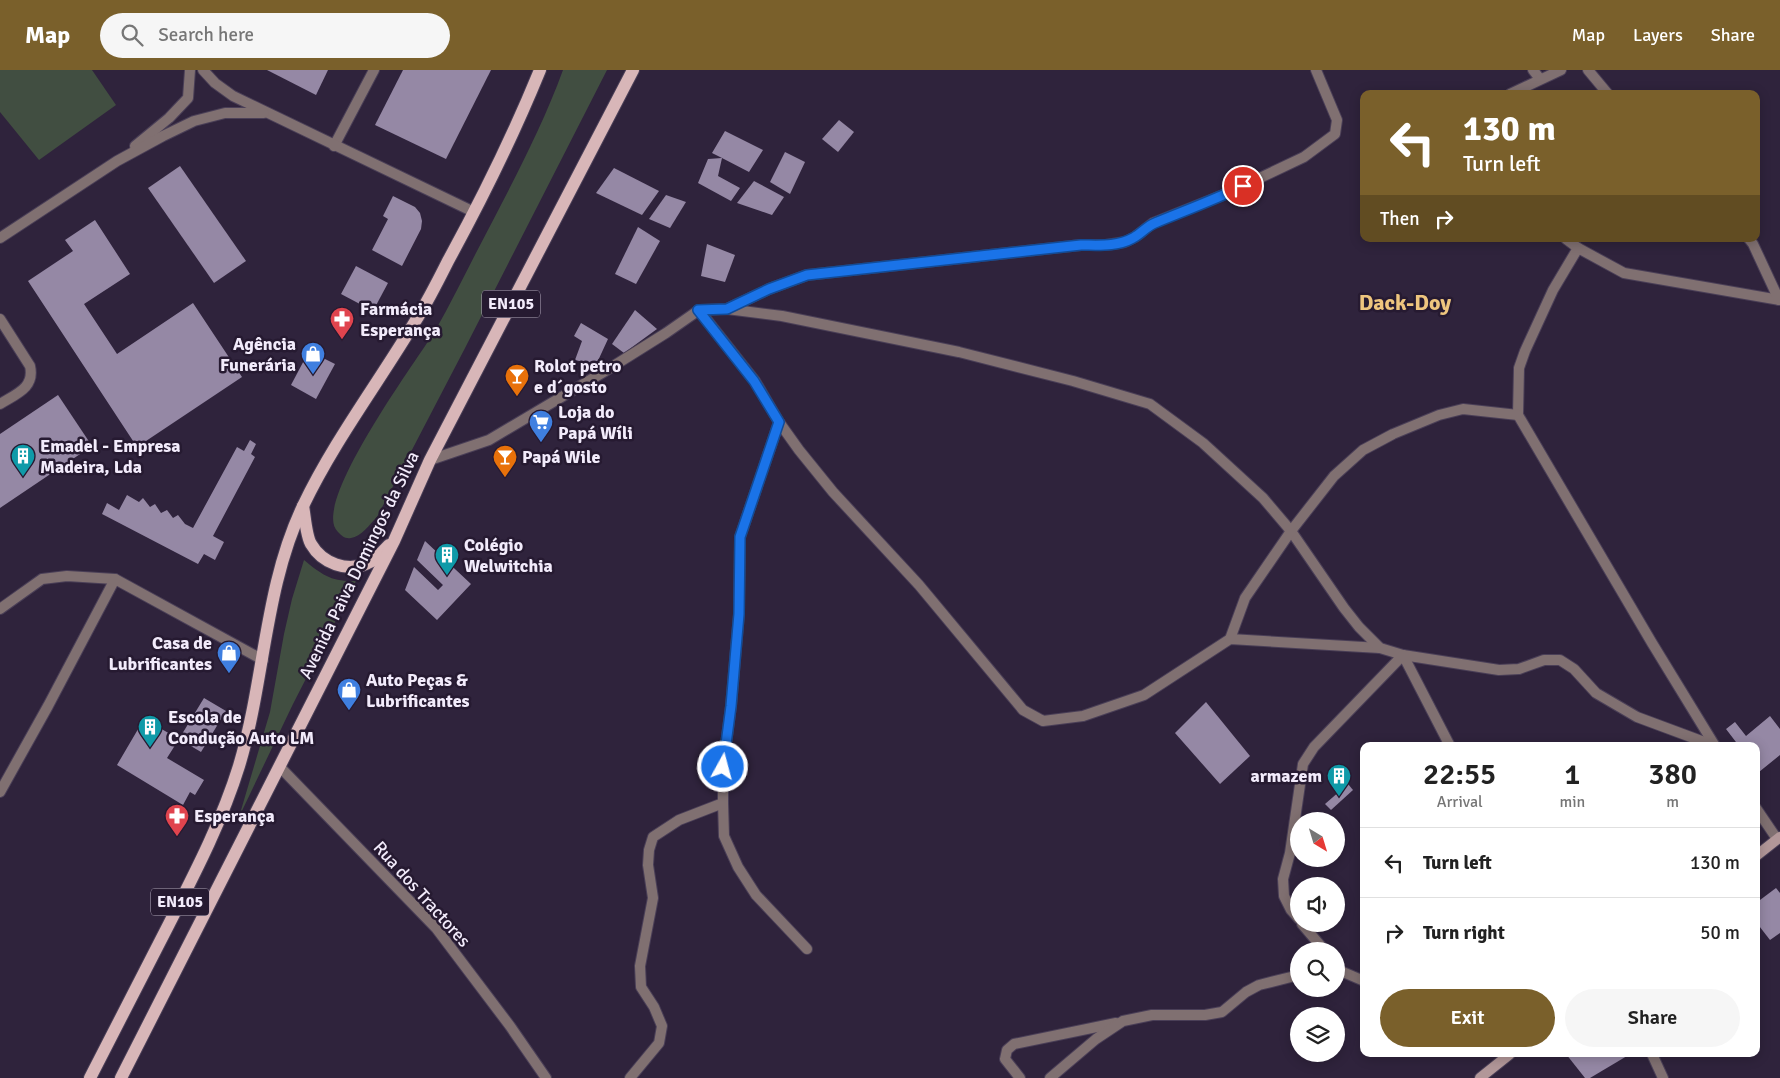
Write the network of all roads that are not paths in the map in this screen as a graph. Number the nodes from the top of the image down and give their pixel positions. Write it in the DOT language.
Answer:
graph roads {
  1 [pos="190,70"];
  2 [pos="202,70"];
  3 [pos="374,70"];
  4 [pos="540,70"];
  5 [pos="633,70"];
  6 [pos="1316,70"];
  7 [pos="1533,70"];
  8 [pos="1561,70"];
  9 [pos="1588,70"];
  10 [pos="1540,79"];
  11 [pos="1518,90"];
  12 [pos="1605,90"];
  13 [pos="268,113"];
  14 [pos="334,146"];
  15 [pos="117,161"];
  16 [pos="474,212"];
  17 [pos="0,238"];
  18 [pos="1570,242"];
  19 [pos="1751,242"];
  20 [pos="1578,248"];
  21 [pos="1780,300"];
  22 [pos="727,309"];
  23 [pos="698,310"];
  24 [pos="0,319"];
  25 [pos="0,404"];
  26 [pos="1518,415"];
  27 [pos="779,422"];
  28 [pos="430,460"];
  29 [pos="303,506"];
  30 [pos="1291,531"];
  31 [pos="394,541"];
  32 [pos="115,579"];
  33 [pos="0,609"];
  34 [pos="1230,639"];
  35 [pos="1380,648"];
  36 [pos="1403,655"];
  37 [pos="263,660"];
  38 [pos="1448,742"];
  39 [pos="1704,742"];
  40 [pos="1713,742"];
  41 [pos="279,766"];
  42 [pos="0,792"];
  43 [pos="723,803"];
  44 [pos="1760,814"];
  45 [pos="1779,840"];
  46 [pos="1760,853"];
  47 [pos="1290,908"];
  48 [pos="1309,932"];
  49 [pos="1317,942"];
  50 [pos="808,950"];
  51 [pos="1345,972"];
  52 [pos="1290,977"];
  53 [pos="1360,979"];
  54 [pos="1123,1021"];
  55 [pos="1506,1057"];
  56 [pos="1653,1057"];
  57 [pos="90,1078"];
  58 [pos="121,1078"];
  59 [pos="546,1078"];
  60 [pos="630,1078"];
  61 [pos="1020,1078"];
  62 [pos="1050,1078"];
  63 [pos="1480,1078"];
  64 [pos="1663,1078"];
  1 -- 15 [label="street"];
  2 -- 13 [label="street"];
  3 -- 14 [label="street"];
  4 -- 16 [label="main road, EN105"];
  5 -- 28 [label="main road, Avenida Paiva Domingos da Silva / EN105"];
  6 -- 22 [label="street"];
  7 -- 10 [label="street"];
  8 -- 10 [label="street"];
  9 -- 12 [label="street"];
  10 -- 11 [label="street"];
  13 -- 14 [label="street"];
  13 -- 15 [label="street"];
  14 -- 16 [label="street"];
  15 -- 17 [label="street"];
  16 -- 29 [label="main road, EN105"];
  18 -- 20 [label="street"];
  19 -- 21 [label="street"];
  20 -- 21 [label="street"];
  20 -- 26 [label="street"];
  22 -- 23 [label="street"];
  22 -- 30 [label="street"];
  23 -- 27 [label="street"];
  23 -- 28 [label="street"];
  24 -- 25 [label="street"];
  26 -- 30 [label="street"];
  26 -- 40 [label="street"];
  27 -- 34 [label="street"];
  27 -- 43 [label="street"];
  28 -- 31 [label="main road, Avenida Paiva Domingos da Silva / EN105"];
  29 -- 31 [label="main road"];
  29 -- 37 [label="main road, EN105"];
  30 -- 34 [label="street"];
  30 -- 35 [label="street"];
  31 -- 41 [label="main road, Avenida Paiva Domingos da Silva / EN105"];
  32 -- 33 [label="street"];
  32 -- 37 [label="street"];
  32 -- 42 [label="street"];
  34 -- 35 [label="street"];
  35 -- 36 [label="street"];
  36 -- 38 [label="street"];
  36 -- 39 [label="street"];
  36 -- 47 [label="street"];
  37 -- 57 [label="main road, EN105"];
  41 -- 58 [label="main road, Avenida Paiva Domingos da Silva / EN105"];
  41 -- 59 [label="street, Rua dos Tractores"];
  43 -- 50 [label="street"];
  43 -- 60 [label="street"];
  44 -- 45 [label="street"];
  45 -- 46 [label="main road"];
  48 -- 49 [label="street"];
  51 -- 53 [label="street"];
  52 -- 54 [label="street"];
  54 -- 61 [label="street"];
  54 -- 62 [label="street"];
  55 -- 63 [label="main road"];
  56 -- 64 [label="street"];
}
